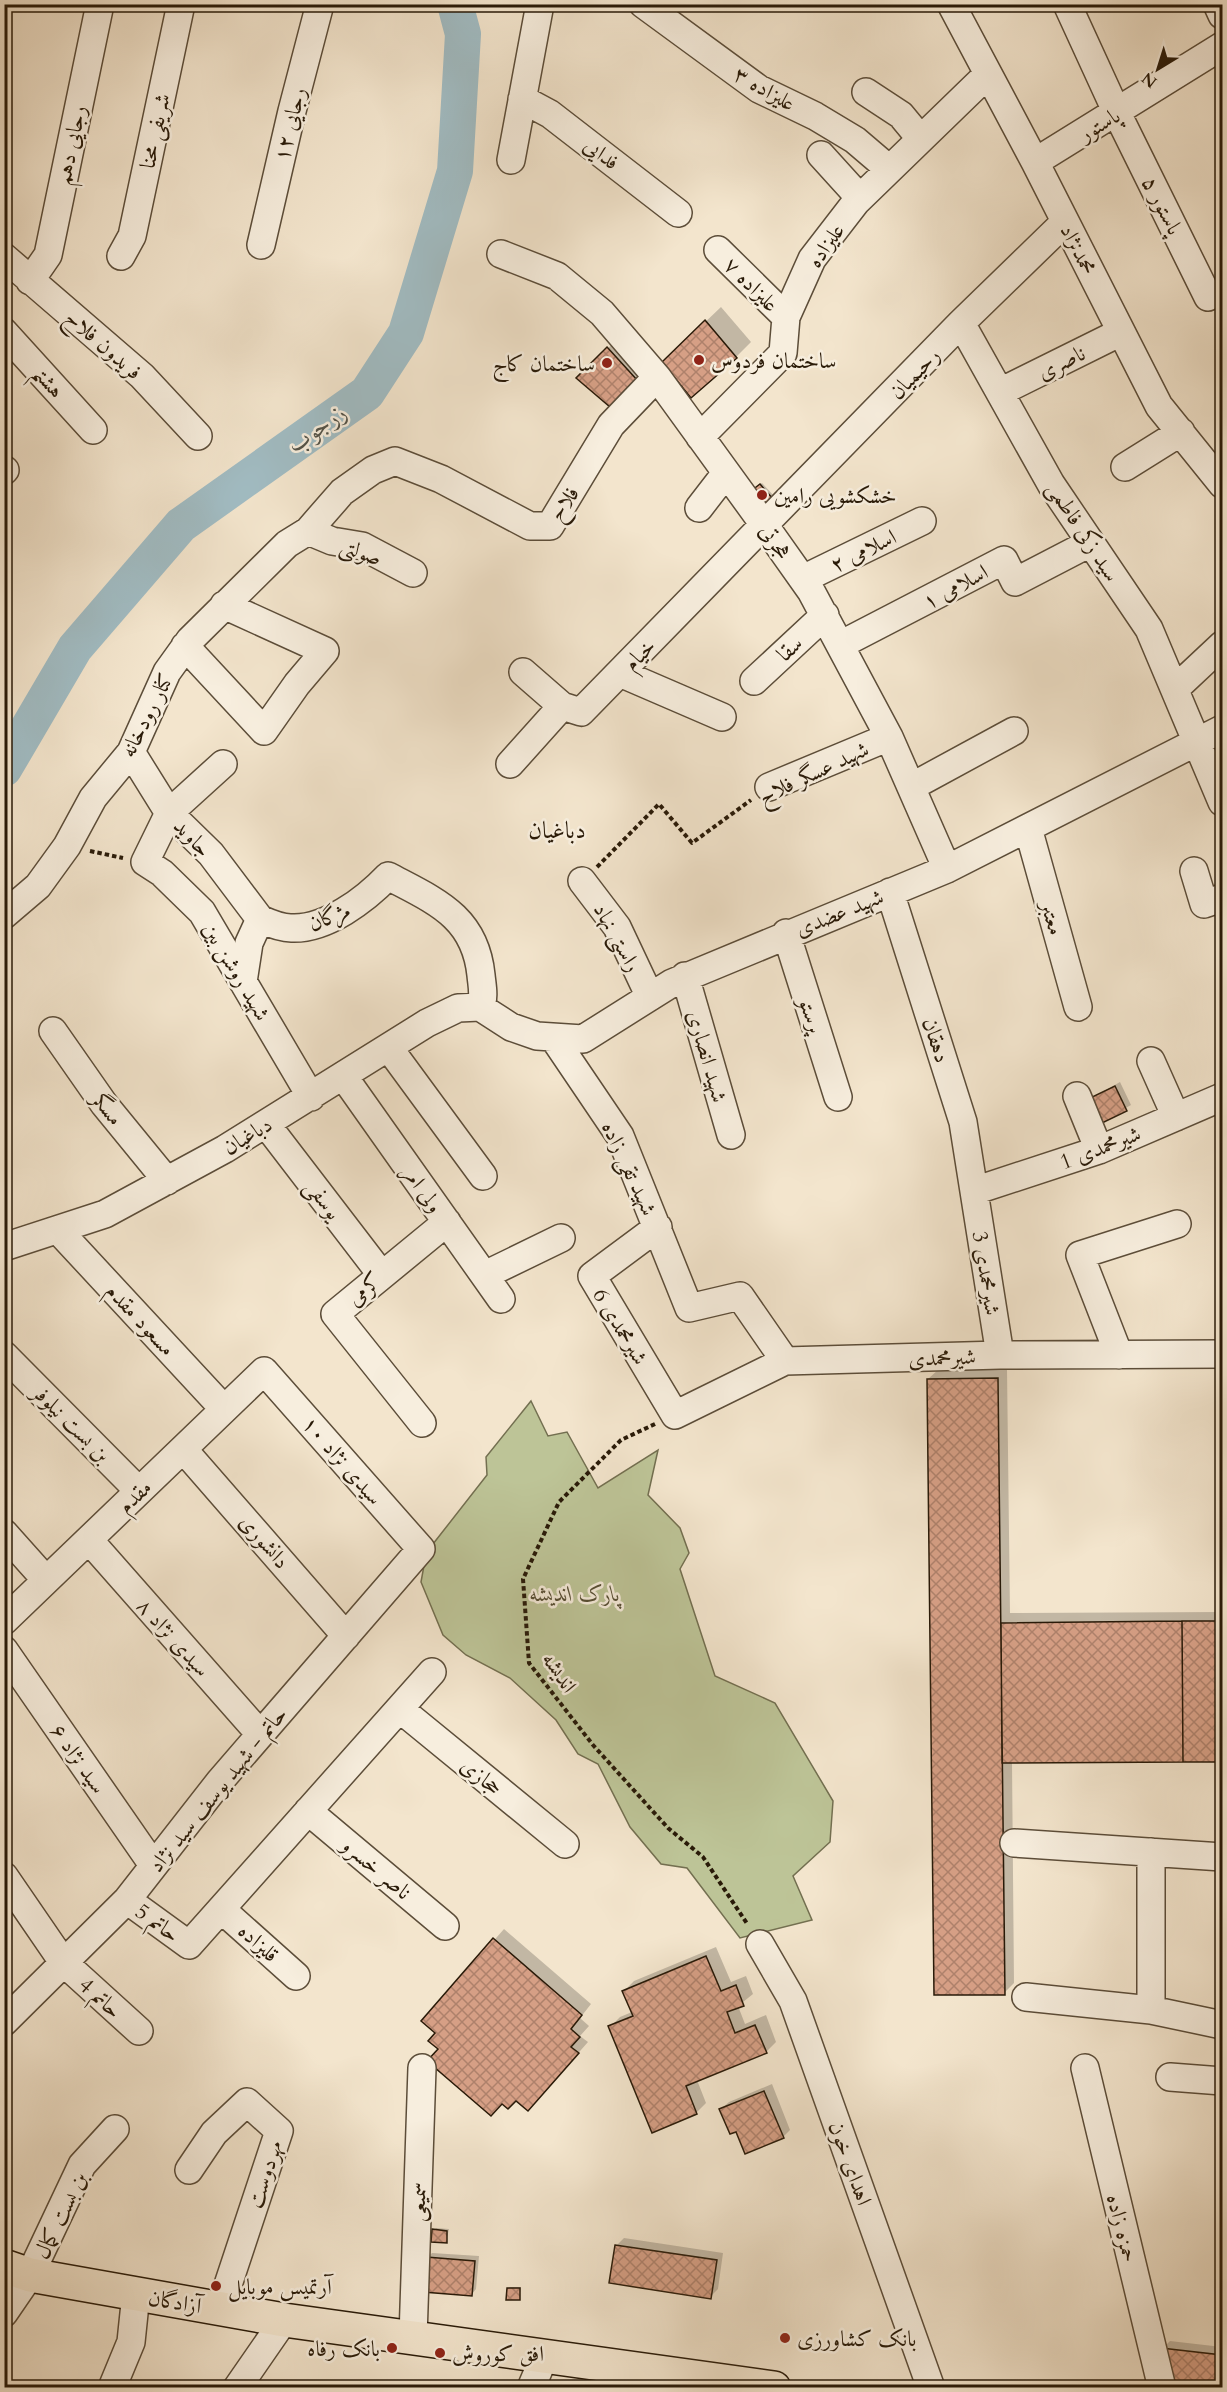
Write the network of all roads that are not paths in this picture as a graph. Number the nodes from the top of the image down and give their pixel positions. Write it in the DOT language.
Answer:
graph roads {
  1 [pos="100,4"];
  2 [pos="181,4"];
  3 [pos="320,4"];
  4 [pos="540,4"];
  5 [pos="643,4"];
  6 [pos="951,4"];
  7 [pos="1067,4"];
  8 [pos="1217,4"];
  9 [pos="1222,15"];
  10 [pos="1222,46"];
  11 [pos="988,74"];
  12 [pos="866,92"];
  13 [pos="522,99"];
  14 [pos="1117,113"];
  15 [pos="920,138"];
  16 [pos="821,155"];
  17 [pos="512,160"];
  18 [pos="1035,162"];
  19 [pos="889,169"];
  20 [pos="860,198"];
  21 [pos="678,213"];
  22 [pos="1065,222"];
  23 [pos="261,245"];
  24 [pos="718,250"];
  25 [pos="501,254"];
  26 [pos="121,256"];
  27 [pos="4,257"];
  28 [pos="30,281"];
  29 [pos="1208,297"];
  30 [pos="786,317"];
  31 [pos="961,323"];
  32 [pos="1121,332"];
  33 [pos="4,333"];
  34 [pos="657,377"];
  35 [pos="1000,392"];
  36 [pos="93,430"];
  37 [pos="1181,432"];
  38 [pos="198,436"];
  39 [pos="700,437"];
  40 [pos="395,461"];
  41 [pos="1125,467"];
  42 [pos="726,473"];
  43 [pos="1222,484"];
  44 [pos="699,508"];
  45 [pos="922,521"];
  46 [pos="765,526"];
  47 [pos="308,531"];
  48 [pos="1090,543"];
  49 [pos="413,573"];
  50 [pos="803,579"];
  51 [pos="224,605"];
  52 [pos="825,615"];
  53 [pos="840,645"];
  54 [pos="1222,645"];
  55 [pos="185,646"];
  56 [pos="523,672"];
  57 [pos="620,673"];
  58 [pos="754,681"];
  59 [pos="1175,689"];
  60 [pos="562,706"];
  61 [pos="722,717"];
  62 [pos="1222,729"];
  63 [pos="1014,731"];
  64 [pos="889,736"];
  65 [pos="1198,743"];
  66 [pos="131,752"];
  67 [pos="223,764"];
  68 [pos="510,764"];
  69 [pos="911,787"];
  70 [pos="769,788"];
  71 [pos="1222,802"];
  72 [pos="169,813"];
  73 [pos="1028,828"];
  74 [pos="947,869"];
  75 [pos="1194,871"];
  76 [pos="582,882"];
  77 [pos="890,892"];
  78 [pos="1213,901"];
  79 [pos="4,915"];
  80 [pos="260,919"];
  81 [pos="786,933"];
  82 [pos="685,976"];
  83 [pos="243,982"];
  84 [pos="650,997"];
  85 [pos="480,1007"];
  86 [pos="1078,1007"];
  87 [pos="53,1031"];
  88 [pos="552,1037"];
  89 [pos="389,1048"];
  90 [pos="1151,1061"];
  91 [pos="344,1077"];
  92 [pos="1077,1096"];
  93 [pos="311,1097"];
  94 [pos="838,1097"];
  95 [pos="1222,1097"];
  96 [pos="1176,1117"];
  97 [pos="266,1124"];
  98 [pos="731,1135"];
  99 [pos="1099,1150"];
  100 [pos="483,1176"];
  101 [pos="167,1181"];
  102 [pos="974,1191"];
  103 [pos="447,1222"];
  104 [pos="1176,1224"];
  105 [pos="658,1227"];
  106 [pos="58,1230"];
  107 [pos="561,1238"];
  108 [pos="4,1247"];
  109 [pos="381,1274"];
  110 [pos="484,1275"];
  111 [pos="501,1299"];
  112 [pos="1222,1354"];
  113 [pos="4,1355"];
  114 [pos="1000,1355"];
  115 [pos="1119,1355"];
  116 [pos="785,1361"];
  117 [pos="264,1371"];
  118 [pos="224,1409"];
  119 [pos="675,1415"];
  120 [pos="422,1423"];
  121 [pos="183,1449"];
  122 [pos="139,1491"];
  123 [pos="4,1533"];
  124 [pos="89,1540"];
  125 [pos="421,1550"];
  126 [pos="46,1580"];
  127 [pos="4,1621"];
  128 [pos="346,1636"];
  129 [pos="4,1650"];
  130 [pos="432,1672"];
  131 [pos="400,1708"];
  132 [pos="260,1734"];
  133 [pos="308,1811"];
  134 [pos="565,1844"];
  135 [pos="1014,1844"];
  136 [pos="1151,1852"];
  137 [pos="1222,1857"];
  138 [pos="153,1865"];
  139 [pos="4,1876"];
  140 [pos="127,1899"];
  141 [pos="221,1908"];
  142 [pos="445,1926"];
  143 [pos="760,1944"];
  144 [pos="63,1962"];
  145 [pos="296,1976"];
  146 [pos="1026,1997"];
  147 [pos="1151,2010"];
  148 [pos="4,2022"];
  149 [pos="1222,2025"];
  150 [pos="139,2031"];
  151 [pos="1085,2068"];
  152 [pos="1170,2077"];
  153 [pos="422,2080"];
  154 [pos="1222,2081"];
  155 [pos="116,2129"];
  156 [pos="189,2170"];
  157 [pos="17,2271"];
  158 [pos="136,2294"];
  159 [pos="220,2309"];
  160 [pos="4,2313"];
  161 [pos="284,2320"];
  162 [pos="413,2337"];
  163 [pos="545,2355"];
  164 [pos="112,2388"];
  165 [pos="237,2388"];
  166 [pos="531,2388"];
  167 [pos="774,2388"];
  168 [pos="931,2388"];
  169 [pos="1162,2388"];
  1 -- 28 [label="street, رجایی دهم"];
  2 -- 26 [label="street, شریفی محنا"];
  3 -- 23 [label="street, رجایی ۱۲"];
  4 -- 13 [label="street"];
  5 -- 19 [label="street, علیزاده ۳"];
  6 -- 11 [label="street, محمدنژاد"];
  7 -- 14 [label="street, پاستور ۵"];
  8 -- 9 [label="street"];
  10 -- 14 [label="street, پاستور"];
  11 -- 15 [label="street, علیزاده"];
  11 -- 18 [label="street, محمدنژاد"];
  12 -- 15 [label="street"];
  13 -- 17 [label="street"];
  13 -- 21 [label="street, فدایی"];
  14 -- 18 [label="street, پاستور"];
  14 -- 29 [label="street, پاستور ۵"];
  15 -- 19 [label="street, علیزاده"];
  16 -- 20 [label="street"];
  18 -- 22 [label="street, محمدنژاد"];
  19 -- 20 [label="street, علیزاده"];
  20 -- 30 [label="street, علیزاده"];
  22 -- 31 [label="street, رحیمیان"];
  22 -- 32 [label="street, محمدنژاد"];
  24 -- 30 [label="street, علیزاده ۷"];
  25 -- 34 [label="street, هجرتی"];
  27 -- 28 [label="street, فریدون فلاح"];
  28 -- 38 [label="street, فریدون فلاح"];
  30 -- 39 [label="street, علیزاده"];
  31 -- 35 [label="street, سید زکی فاطمی"];
  31 -- 46 [label="street, رحیمیان"];
  32 -- 35 [label="street, ناصری"];
  32 -- 37 [label="street, محمدنژاد"];
  33 -- 36 [label="street, هشتم"];
  34 -- 39 [label="street, هجرتی"];
  34 -- 40 [label="street, فلاح"];
  35 -- 48 [label="street, سید زکی فاطمی"];
  37 -- 41 [label="street"];
  37 -- 43 [label="street, محمدنژاد"];
  39 -- 42 [label="street, هجرتی"];
  40 -- 47 [label="street, کنار رودخانه"];
  42 -- 44 [label="street"];
  42 -- 46 [label="street, هجرتی"];
  45 -- 50 [label="street, اسلامی ۲"];
  46 -- 50 [label="street, هجرتی"];
  46 -- 57 [label="street, خیام"];
  47 -- 49 [label="street, صولتی"];
  47 -- 51 [label="street, کنار رودخانه"];
  48 -- 53 [label="street, اسلامی ۱"];
  48 -- 59 [label="street, سید زکی فاطمی"];
  50 -- 52 [label="street, هجرتی"];
  51 -- 55 [label="street, کنار رودخانه"];
  51 -- 55 [label="street"];
  52 -- 53 [label="street, هجرتی"];
  52 -- 58 [label="street, سقا"];
  53 -- 64 [label="street, هجرتی"];
  54 -- 59 [label="street"];
  55 -- 66 [label="street, کنار رودخانه"];
  56 -- 60 [label="street"];
  57 -- 60 [label="street, خیام"];
  57 -- 61 [label="street"];
  59 -- 65 [label="street, سید زکی فاطمی"];
  60 -- 68 [label="street"];
  62 -- 65 [label="street, شهید عضدی"];
  63 -- 69 [label="street"];
  64 -- 69 [label="street, هجرتی"];
  64 -- 70 [label="street, شهید عسگر فلاح"];
  65 -- 71 [label="street, سید زکی فاطمی"];
  65 -- 73 [label="street, شهید عضدی"];
  66 -- 72 [label="street, جاوید"];
  66 -- 79 [label="street, کنار رودخانه"];
  67 -- 72 [label="street"];
  69 -- 74 [label="street, هجرتی"];
  72 -- 80 [label="street, جاوید"];
  72 -- 83 [label="street, شهید روشن بین"];
  73 -- 74 [label="street, شهید عضدی"];
  73 -- 86 [label="street, معتبر"];
  74 -- 77 [label="street, شهید عضدی"];
  75 -- 78 [label="street"];
  76 -- 84 [label="street, راستی نهاد"];
  77 -- 81 [label="street, شهید عضدی"];
  77 -- 102 [label="street, دهقان"];
  80 -- 83 [label="street"];
  80 -- 85 [label="street, مژگان"];
  81 -- 82 [label="street, شهید عضدی"];
  81 -- 94 [label="street, پرستو"];
  82 -- 84 [label="street, شهید عضدی"];
  82 -- 98 [label="street, شهید انصاری"];
  83 -- 93 [label="street, شهید روشن بین"];
  84 -- 88 [label="street, شهید عضدی"];
  85 -- 88 [label="street, شهید عضدی"];
  85 -- 89 [label="street, دباغیان"];
  87 -- 101 [label="street, مسگر"];
  88 -- 105 [label="street, شهید تقی زاده"];
  89 -- 91 [label="street, دباغیان"];
  89 -- 100 [label="street"];
  90 -- 96 [label="street"];
  91 -- 93 [label="street, دباغیان"];
  91 -- 103 [label="street, ولی امر"];
  92 -- 99 [label="street"];
  93 -- 97 [label="street, دباغیان"];
  95 -- 96 [label="street, شیرمحمدی 1"];
  96 -- 99 [label="street, شیرمحمدی 1"];
  97 -- 101 [label="street, دباغیان"];
  97 -- 109 [label="street, یوسفی"];
  99 -- 102 [label="street, شیرمحمدی 1"];
  101 -- 106 [label="street, دباغیان"];
  102 -- 114 [label="street, شیرمحمدی 3"];
  103 -- 109 [label="street, کرمی"];
  103 -- 110 [label="street, ولی امر"];
  104 -- 115 [label="street"];
  105 -- 116 [label="street, شهید تقی زاده"];
  105 -- 119 [label="street, شیرمحمدی 6"];
  106 -- 108 [label="street, دباغیان"];
  106 -- 118 [label="street, مسعود مقدم"];
  107 -- 110 [label="street"];
  109 -- 120 [label="street, کرمی"];
  110 -- 111 [label="street, ولی امر"];
  112 -- 115 [label="street, شیرمحمدی"];
  113 -- 122 [label="street, بن بست نیلوفر"];
  114 -- 115 [label="street, شیرمحمدی"];
  114 -- 116 [label="street, شیرمحمدی"];
  116 -- 119 [label="street, شیرمحمدی"];
  117 -- 118 [label="street, مقدم"];
  117 -- 125 [label="street, سیدی نژاد ۱۰"];
  118 -- 121 [label="street, مقدم"];
  121 -- 122 [label="street, مقدم"];
  121 -- 128 [label="street, دانشوری"];
  122 -- 124 [label="street, مقدم"];
  123 -- 126 [label="street"];
  124 -- 126 [label="street, مقدم"];
  124 -- 132 [label="street, سیدی نژاد ۸"];
  125 -- 128 [label="street, حاتم - شهید یوسف سید نژاد"];
  126 -- 127 [label="street, مقدم"];
  128 -- 132 [label="street, حاتم - شهید یوسف سید نژاد"];
  129 -- 138 [label="street, سید نژاد ۶"];
  130 -- 131 [label="street"];
  131 -- 133 [label="street"];
  131 -- 134 [label="street, حجازی"];
  132 -- 138 [label="street, حاتم - شهید یوسف سید نژاد"];
  133 -- 141 [label="street"];
  133 -- 142 [label="street, ناصر خسرو"];
  135 -- 136 [label="street"];
  136 -- 137 [label="street"];
  136 -- 147 [label="street"];
  138 -- 140 [label="street, حاتم - شهید یوسف سید نژاد"];
  139 -- 144 [label="street, حاتم 4"];
  140 -- 141 [label="street, حاتم 5"];
  140 -- 144 [label="street, حاتم - شهید یوسف سید نژاد"];
  141 -- 145 [label="street, قلیزاده"];
  143 -- 168 [label="street, اهدای خون"];
  144 -- 148 [label="street, حاتم - شهید یوسف سید نژاد"];
  144 -- 150 [label="street, حاتم 4"];
  146 -- 147 [label="street"];
  147 -- 149 [label="street"];
  151 -- 169 [label="street, حمزه زاده"];
  152 -- 154 [label="street"];
  153 -- 162 [label="street, سمیعی"];
  155 -- 157 [label="street, بن بست کمال"];
  156 -- 159 [label="street, مهردوست"];
  157 -- 158 [label="main road, آزادگان"];
  157 -- 160 [label="street, بن بست کمال"];
  158 -- 159 [label="main road, آزادگان"];
  158 -- 164 [label="street"];
  159 -- 161 [label="main road, آزادگان"];
  161 -- 162 [label="main road, آزادگان"];
  161 -- 165 [label="street"];
  162 -- 163 [label="main road, آزادگان"];
  163 -- 166 [label="street"];
  163 -- 167 [label="main road, آزادگان"];
}
